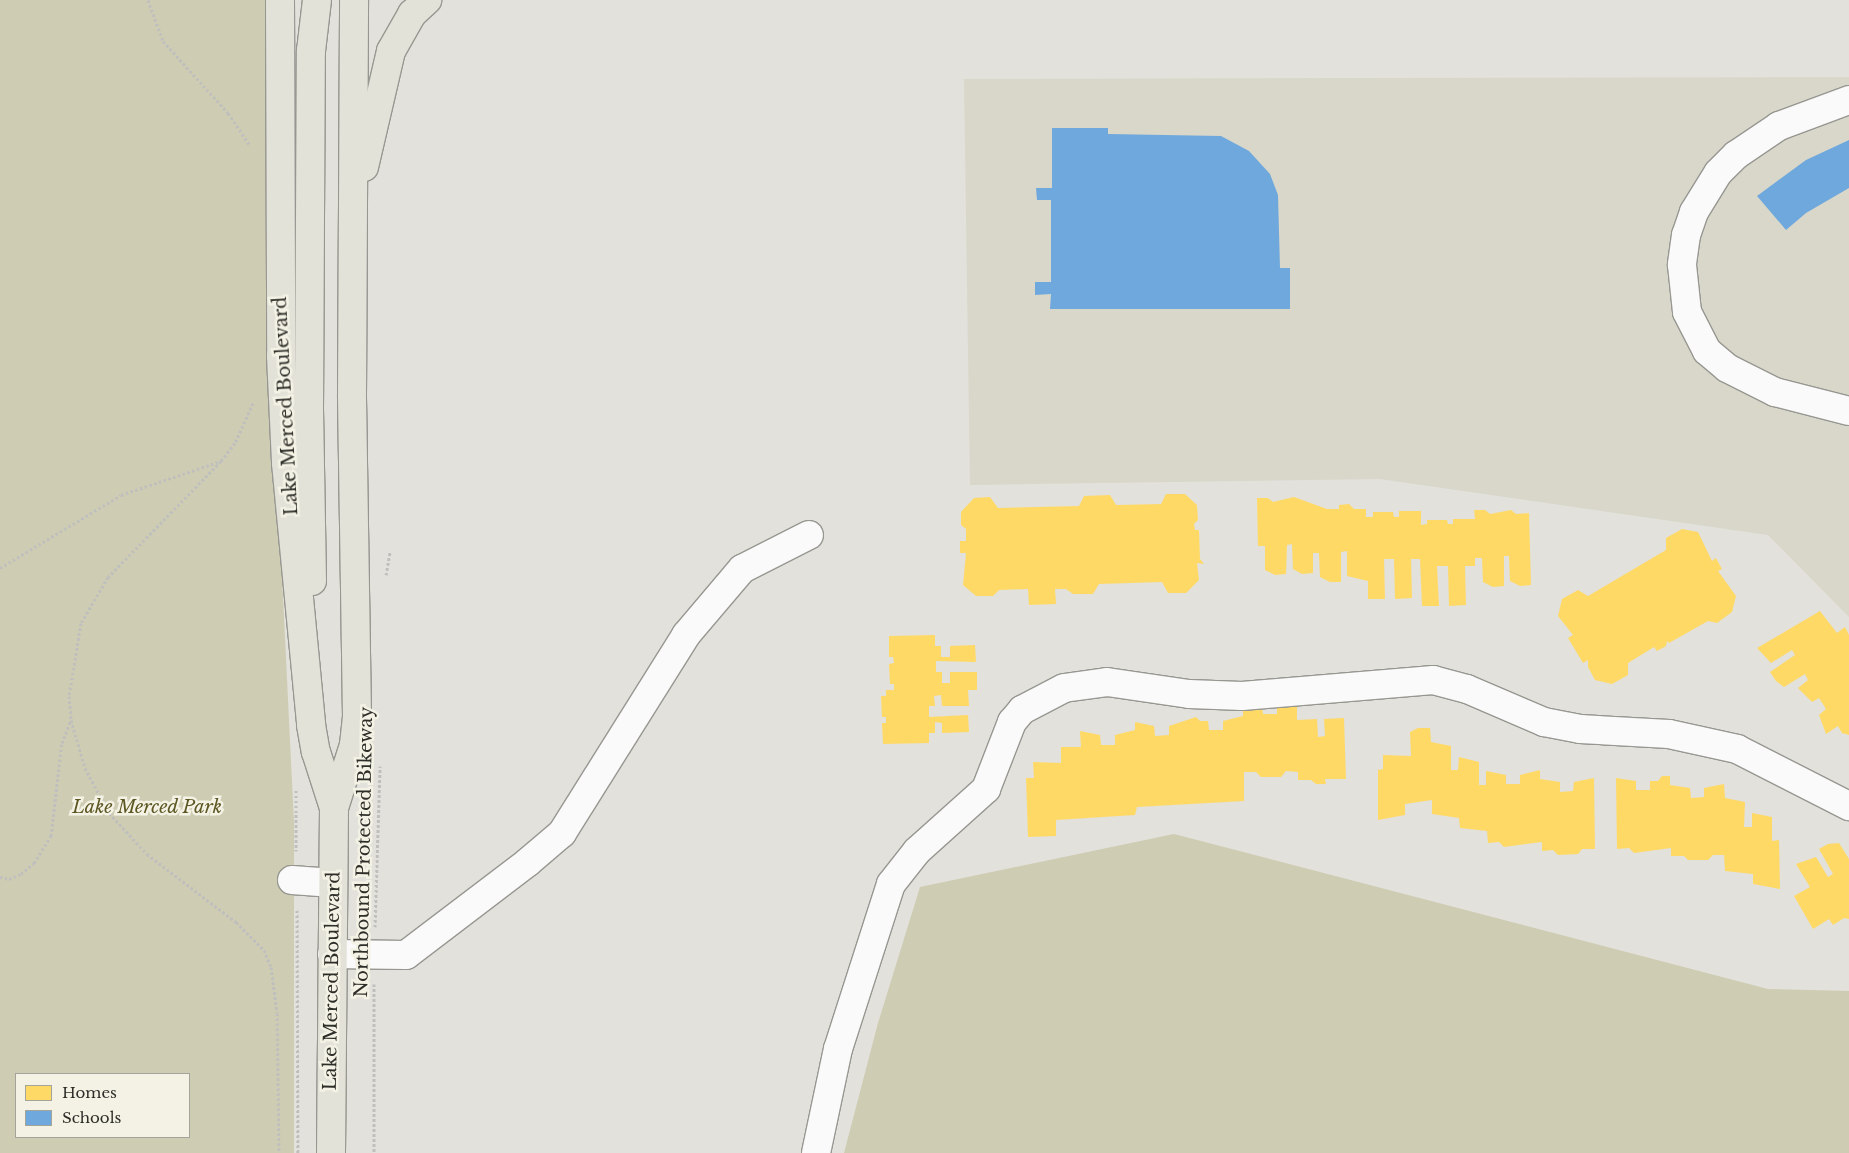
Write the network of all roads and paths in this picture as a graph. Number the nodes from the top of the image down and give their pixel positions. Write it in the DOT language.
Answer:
graph roads {
  1 [pos="148,0"];
  2 [pos="280,0"];
  3 [pos="317,0"];
  4 [pos="354,0"];
  5 [pos="427,0"];
  6 [pos="1849,100"];
  7 [pos="254,155"];
  8 [pos="353,217"];
  9 [pos="255,394"];
  10 [pos="1849,411"];
  11 [pos="221,461"];
  12 [pos="809,535"];
  13 [pos="390,552"];
  14 [pos="0,568"];
  15 [pos="384,584"];
  16 [pos="71,720"];
  17 [pos="311,725"];
  18 [pos="380,760"];
  19 [pos="1849,806"];
  20 [pos="334,808"];
  21 [pos="0,878"];
  22 [pos="292,880"];
  23 [pos="333,883"];
  24 [pos="332,954"];
  25 [pos="374,955"];
  26 [pos="279,1153"];
  27 [pos="331,1153"];
  28 [pos="374,1153"];
  29 [pos="816,1153"];
  1 -- 7 [label="path"];
  2 -- 17 [label="main road, Lake Merced Boulevard"];
  3 -- 17 [label="main road"];
  4 -- 8 [label="main road, Lake Merced Boulevard"];
  5 -- 8 [label="main road"];
  6 -- 10 [label="street"];
  8 -- 20 [label="main road, Lake Merced Boulevard"];
  9 -- 11 [label="path"];
  11 -- 14 [label="path"];
  11 -- 16 [label="path"];
  12 -- 25 [label="street"];
  13 -- 15 [label="path"];
  16 -- 21 [label="path"];
  16 -- 26 [label="path"];
  17 -- 20 [label="main road, Lake Merced Boulevard"];
  18 -- 25 [label="path, Northbound Protected Bikeway"];
  19 -- 29 [label="street"];
  20 -- 23 [label="main road, Lake Merced Boulevard"];
  22 -- 23 [label="street"];
  23 -- 24 [label="main road, Lake Merced Boulevard"];
  24 -- 25 [label="street"];
  24 -- 27 [label="main road, Lake Merced Boulevard"];
  25 -- 28 [label="path, Northbound Protected Bikeway"];
}
